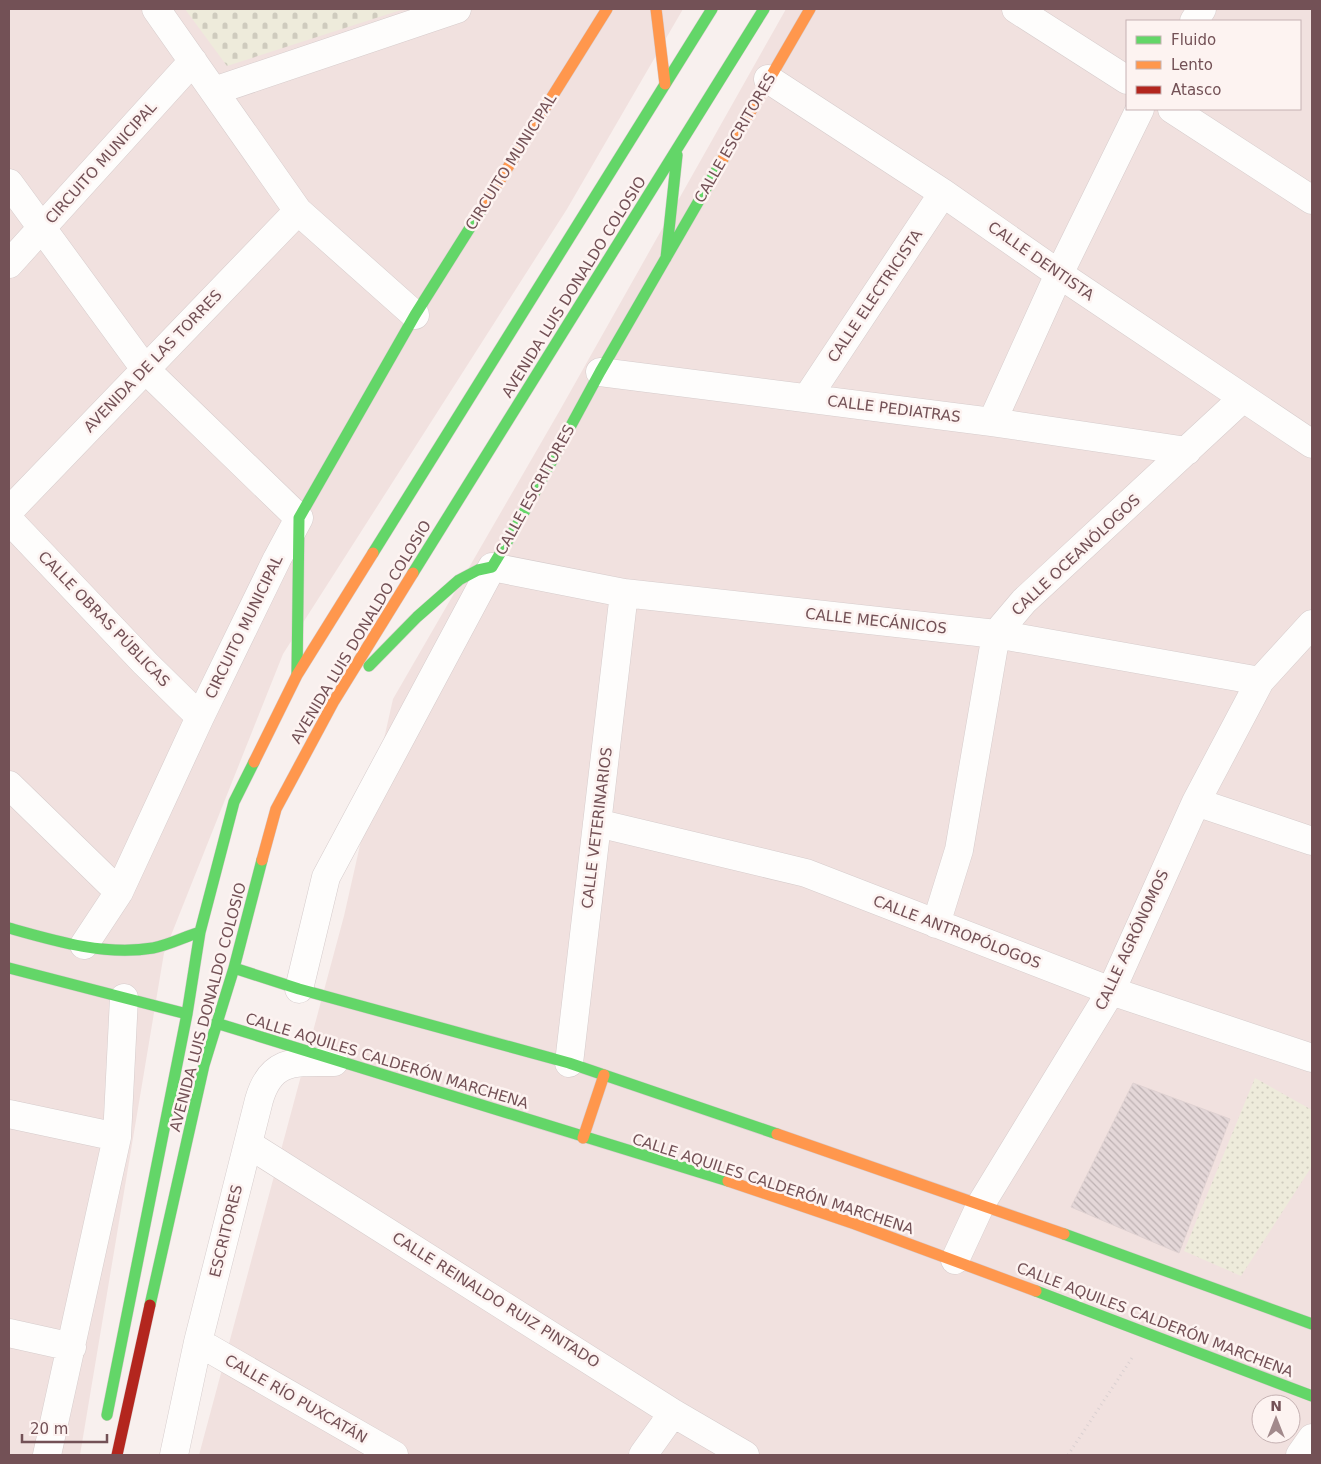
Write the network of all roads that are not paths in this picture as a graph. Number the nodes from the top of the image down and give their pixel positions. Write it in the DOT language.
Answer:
graph roads {
  1 [pos="156,9"];
  2 [pos="457,9"];
  3 [pos="607,9"];
  4 [pos="656,9"];
  5 [pos="712,9"];
  6 [pos="764,9"];
  7 [pos="810,9"];
  8 [pos="1016,9"];
  9 [pos="1202,9"];
  10 [pos="1195,20"];
  11 [pos="193,61"];
  12 [pos="768,79"];
  13 [pos="1126,79"];
  14 [pos="665,84"];
  15 [pos="214,90"];
  16 [pos="1140,110"];
  17 [pos="1174,110"];
  18 [pos="678,147"];
  19 [pos="9,183"];
  20 [pos="943,193"];
  21 [pos="1312,200"];
  22 [pos="298,211"];
  23 [pos="41,229"];
  24 [pos="666,258"];
  25 [pos="9,264"];
  26 [pos="1059,274"];
  27 [pos="416,315"];
  28 [pos="145,369"];
  29 [pos="600,372"];
  30 [pos="807,398"];
  31 [pos="1243,398"];
  32 [pos="992,422"];
  33 [pos="1312,444"];
  34 [pos="1187,451"];
  35 [pos="9,511"];
  36 [pos="299,518"];
  37 [pos="9,520"];
  38 [pos="492,567"];
  39 [pos="624,593"];
  40 [pos="1312,624"];
  41 [pos="996,634"];
  42 [pos="297,675"];
  43 [pos="1260,681"];
  44 [pos="334,700"];
  45 [pos="200,717"];
  46 [pos="9,785"];
  47 [pos="1196,802"];
  48 [pos="597,823"];
  49 [pos="1312,841"];
  50 [pos="119,892"];
  51 [pos="936,924"];
  52 [pos="9,928"];
  53 [pos="200,932"];
  54 [pos="84,945"];
  55 [pos="9,968"];
  56 [pos="234,968"];
  57 [pos="299,989"];
  58 [pos="1111,991"];
  59 [pos="124,998"];
  60 [pos="188,1014"];
  61 [pos="216,1023"];
  62 [pos="1312,1058"];
  63 [pos="335,1062"];
  64 [pos="569,1063"];
  65 [pos="604,1075"];
  66 [pos="9,1114"];
  67 [pos="118,1137"];
  68 [pos="583,1138"];
  69 [pos="248,1144"];
  70 [pos="981,1204"];
  71 [pos="954,1260"];
  72 [pos="1312,1324"];
  73 [pos="9,1333"];
  74 [pos="198,1342"];
  75 [pos="72,1347"];
  76 [pos="1312,1396"];
  77 [pos="673,1413"];
  78 [pos="104,1426"];
  79 [pos="1312,1438"];
  80 [pos="48,1453"];
  81 [pos="117,1455"];
  82 [pos="174,1455"];
  83 [pos="394,1455"];
  84 [pos="643,1455"];
  85 [pos="745,1455"];
  86 [pos="1300,1455"];
  1 -- 11 [label="street"];
  2 -- 15 [label="street"];
  3 -- 27 [label="main road, CIRCUITO MUNICIPAL"];
  4 -- 14 [label="main road"];
  5 -- 14 [label="main road, AVENIDA LUIS DONALDO COLOSIO"];
  6 -- 18 [label="main road, AVENIDA LUIS DONALDO COLOSIO"];
  7 -- 12 [label="main road, CALLE ESCRITORES"];
  8 -- 13 [label="street"];
  9 -- 10 [label="street"];
  11 -- 15 [label="street"];
  11 -- 23 [label="street, CIRCUITO MUNICIPAL"];
  12 -- 20 [label="street, CALLE DENTISTA"];
  12 -- 24 [label="main road, CALLE ESCRITORES"];
  14 -- 42 [label="main road, AVENIDA LUIS DONALDO COLOSIO"];
  15 -- 22 [label="street"];
  16 -- 26 [label="street"];
  17 -- 21 [label="street"];
  18 -- 24 [label="main road"];
  18 -- 44 [label="main road, AVENIDA LUIS DONALDO COLOSIO"];
  19 -- 23 [label="street"];
  20 -- 26 [label="street, CALLE DENTISTA"];
  20 -- 30 [label="street, CALLE ELECTRICISTA"];
  22 -- 27 [label="street"];
  22 -- 28 [label="street, AVENIDA DE LAS TORRES"];
  23 -- 25 [label="street, CIRCUITO MUNICIPAL"];
  23 -- 28 [label="street"];
  24 -- 29 [label="main road, CALLE ESCRITORES"];
  26 -- 31 [label="street, CALLE DENTISTA"];
  26 -- 32 [label="street"];
  27 -- 36 [label="main road, CIRCUITO MUNICIPAL"];
  28 -- 35 [label="street, AVENIDA DE LAS TORRES"];
  28 -- 36 [label="street"];
  29 -- 30 [label="street, CALLE PEDIATRAS"];
  29 -- 38 [label="main road, CALLE ESCRITORES"];
  30 -- 32 [label="street, CALLE PEDIATRAS"];
  31 -- 33 [label="street, CALLE DENTISTA"];
  31 -- 34 [label="street, CALLE OCEANÓLOGOS"];
  32 -- 34 [label="street, CALLE PEDIATRAS"];
  34 -- 41 [label="street, CALLE OCEANÓLOGOS"];
  36 -- 42 [label="main road"];
  36 -- 45 [label="street, CIRCUITO MUNICIPAL"];
  37 -- 45 [label="street, CALLE OBRAS PÚBLICAS"];
  38 -- 39 [label="street, CALLE MECÁNICOS"];
  38 -- 44 [label="main road"];
  38 -- 57 [label="street, CALLE ESCRITORES"];
  39 -- 41 [label="street, CALLE MECÁNICOS"];
  39 -- 48 [label="street, CALLE VETERINARIOS"];
  40 -- 43 [label="street, CALLE AGRÓNOMOS"];
  41 -- 43 [label="street, CALLE MECÁNICOS"];
  41 -- 51 [label="street"];
  42 -- 53 [label="main road, AVENIDA LUIS DONALDO COLOSIO"];
  43 -- 47 [label="street, CALLE AGRÓNOMOS"];
  44 -- 56 [label="main road, AVENIDA LUIS DONALDO COLOSIO"];
  45 -- 50 [label="street, CIRCUITO MUNICIPAL"];
  46 -- 50 [label="street"];
  47 -- 49 [label="street"];
  47 -- 58 [label="street, CALLE AGRÓNOMOS"];
  48 -- 51 [label="street, CALLE ANTROPÓLOGOS"];
  48 -- 64 [label="street, CALLE VETERINARIOS"];
  50 -- 54 [label="street, CIRCUITO MUNICIPAL"];
  51 -- 58 [label="street, CALLE ANTROPÓLOGOS"];
  52 -- 54 [label="main road"];
  53 -- 54 [label="main road"];
  53 -- 60 [label="main road, AVENIDA LUIS DONALDO COLOSIO"];
  55 -- 59 [label="main road"];
  56 -- 57 [label="main road"];
  56 -- 61 [label="main road, AVENIDA LUIS DONALDO COLOSIO"];
  57 -- 64 [label="main road"];
  58 -- 62 [label="street, CALLE ANTROPÓLOGOS"];
  58 -- 70 [label="street, CALLE AGRÓNOMOS"];
  59 -- 60 [label="main road"];
  59 -- 67 [label="street"];
  60 -- 78 [label="main road, AVENIDA LUIS DONALDO COLOSIO"];
  61 -- 63 [label="main road, CALLE AQUILES CALDERÓN MARCHENA"];
  61 -- 81 [label="main road, AVENIDA LUIS DONALDO COLOSIO"];
  63 -- 68 [label="main road, CALLE AQUILES CALDERÓN MARCHENA"];
  63 -- 69 [label="street, ESCRITORES"];
  64 -- 65 [label="main road"];
  65 -- 68 [label="main road"];
  65 -- 70 [label="main road"];
  66 -- 67 [label="street"];
  67 -- 75 [label="street"];
  68 -- 71 [label="main road, CALLE AQUILES CALDERÓN MARCHENA"];
  69 -- 74 [label="street, ESCRITORES"];
  69 -- 77 [label="street, CALLE REINALDO RUIZ PINTADO"];
  70 -- 71 [label="street, CALLE AGRÓNOMOS"];
  70 -- 72 [label="main road"];
  71 -- 76 [label="main road, CALLE AQUILES CALDERÓN MARCHENA"];
  73 -- 75 [label="street"];
  74 -- 82 [label="street, ESCRITORES"];
  74 -- 83 [label="street, CALLE RÍO PUXCATÁN"];
  75 -- 80 [label="street"];
  77 -- 84 [label="street"];
  77 -- 85 [label="street, CALLE REINALDO RUIZ PINTADO"];
  79 -- 86 [label="street"];
}
